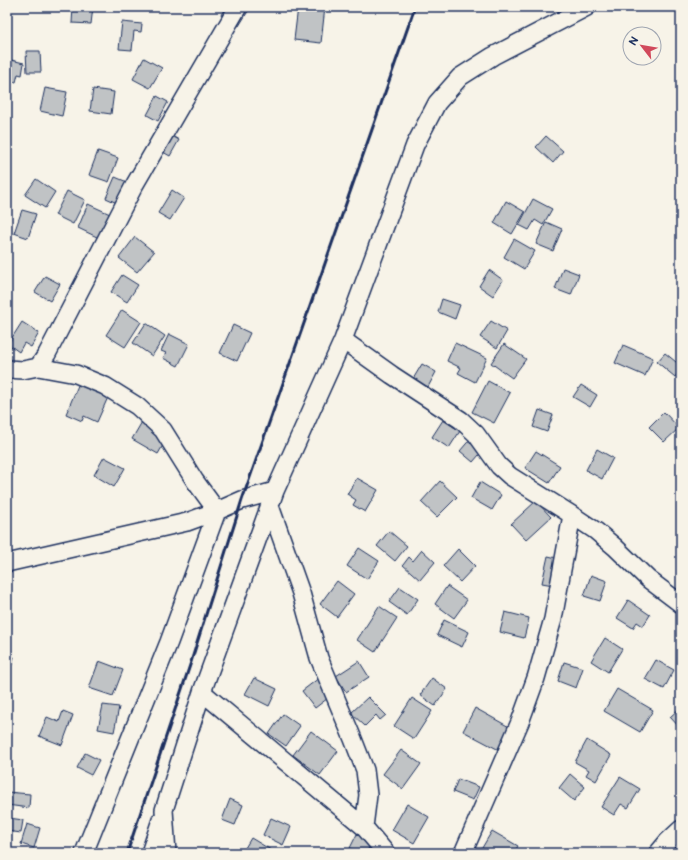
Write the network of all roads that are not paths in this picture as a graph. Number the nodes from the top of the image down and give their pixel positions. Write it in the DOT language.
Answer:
graph roads {
  1 [pos="238,7"];
  2 [pos="587,7"];
  3 [pos="343,340"];
  4 [pos="38,368"];
  5 [pos="7,369"];
  6 [pos="273,498"];
  7 [pos="217,511"];
  8 [pos="572,515"];
  9 [pos="7,563"];
  10 [pos="681,604"];
  11 [pos="202,692"];
  12 [pos="164,810"];
  13 [pos="364,827"];
  14 [pos="681,829"];
  15 [pos="84,853"];
  16 [pos="150,853"];
  17 [pos="167,853"];
  18 [pos="386,853"];
  19 [pos="462,853"];
  20 [pos="658,853"];
  1 -- 4 [label="street"];
  2 -- 3 [label="street"];
  3 -- 6 [label="street"];
  3 -- 8 [label="street"];
  4 -- 5 [label="street"];
  4 -- 7 [label="street"];
  6 -- 7 [label="street"];
  6 -- 11 [label="street"];
  6 -- 13 [label="street"];
  7 -- 9 [label="street"];
  7 -- 15 [label="street"];
  8 -- 10 [label="street"];
  8 -- 19 [label="street"];
  11 -- 12 [label="street"];
  11 -- 13 [label="street"];
  12 -- 16 [label="street"];
  12 -- 17 [label="street"];
  13 -- 18 [label="street"];
  14 -- 20 [label="street"];
}
